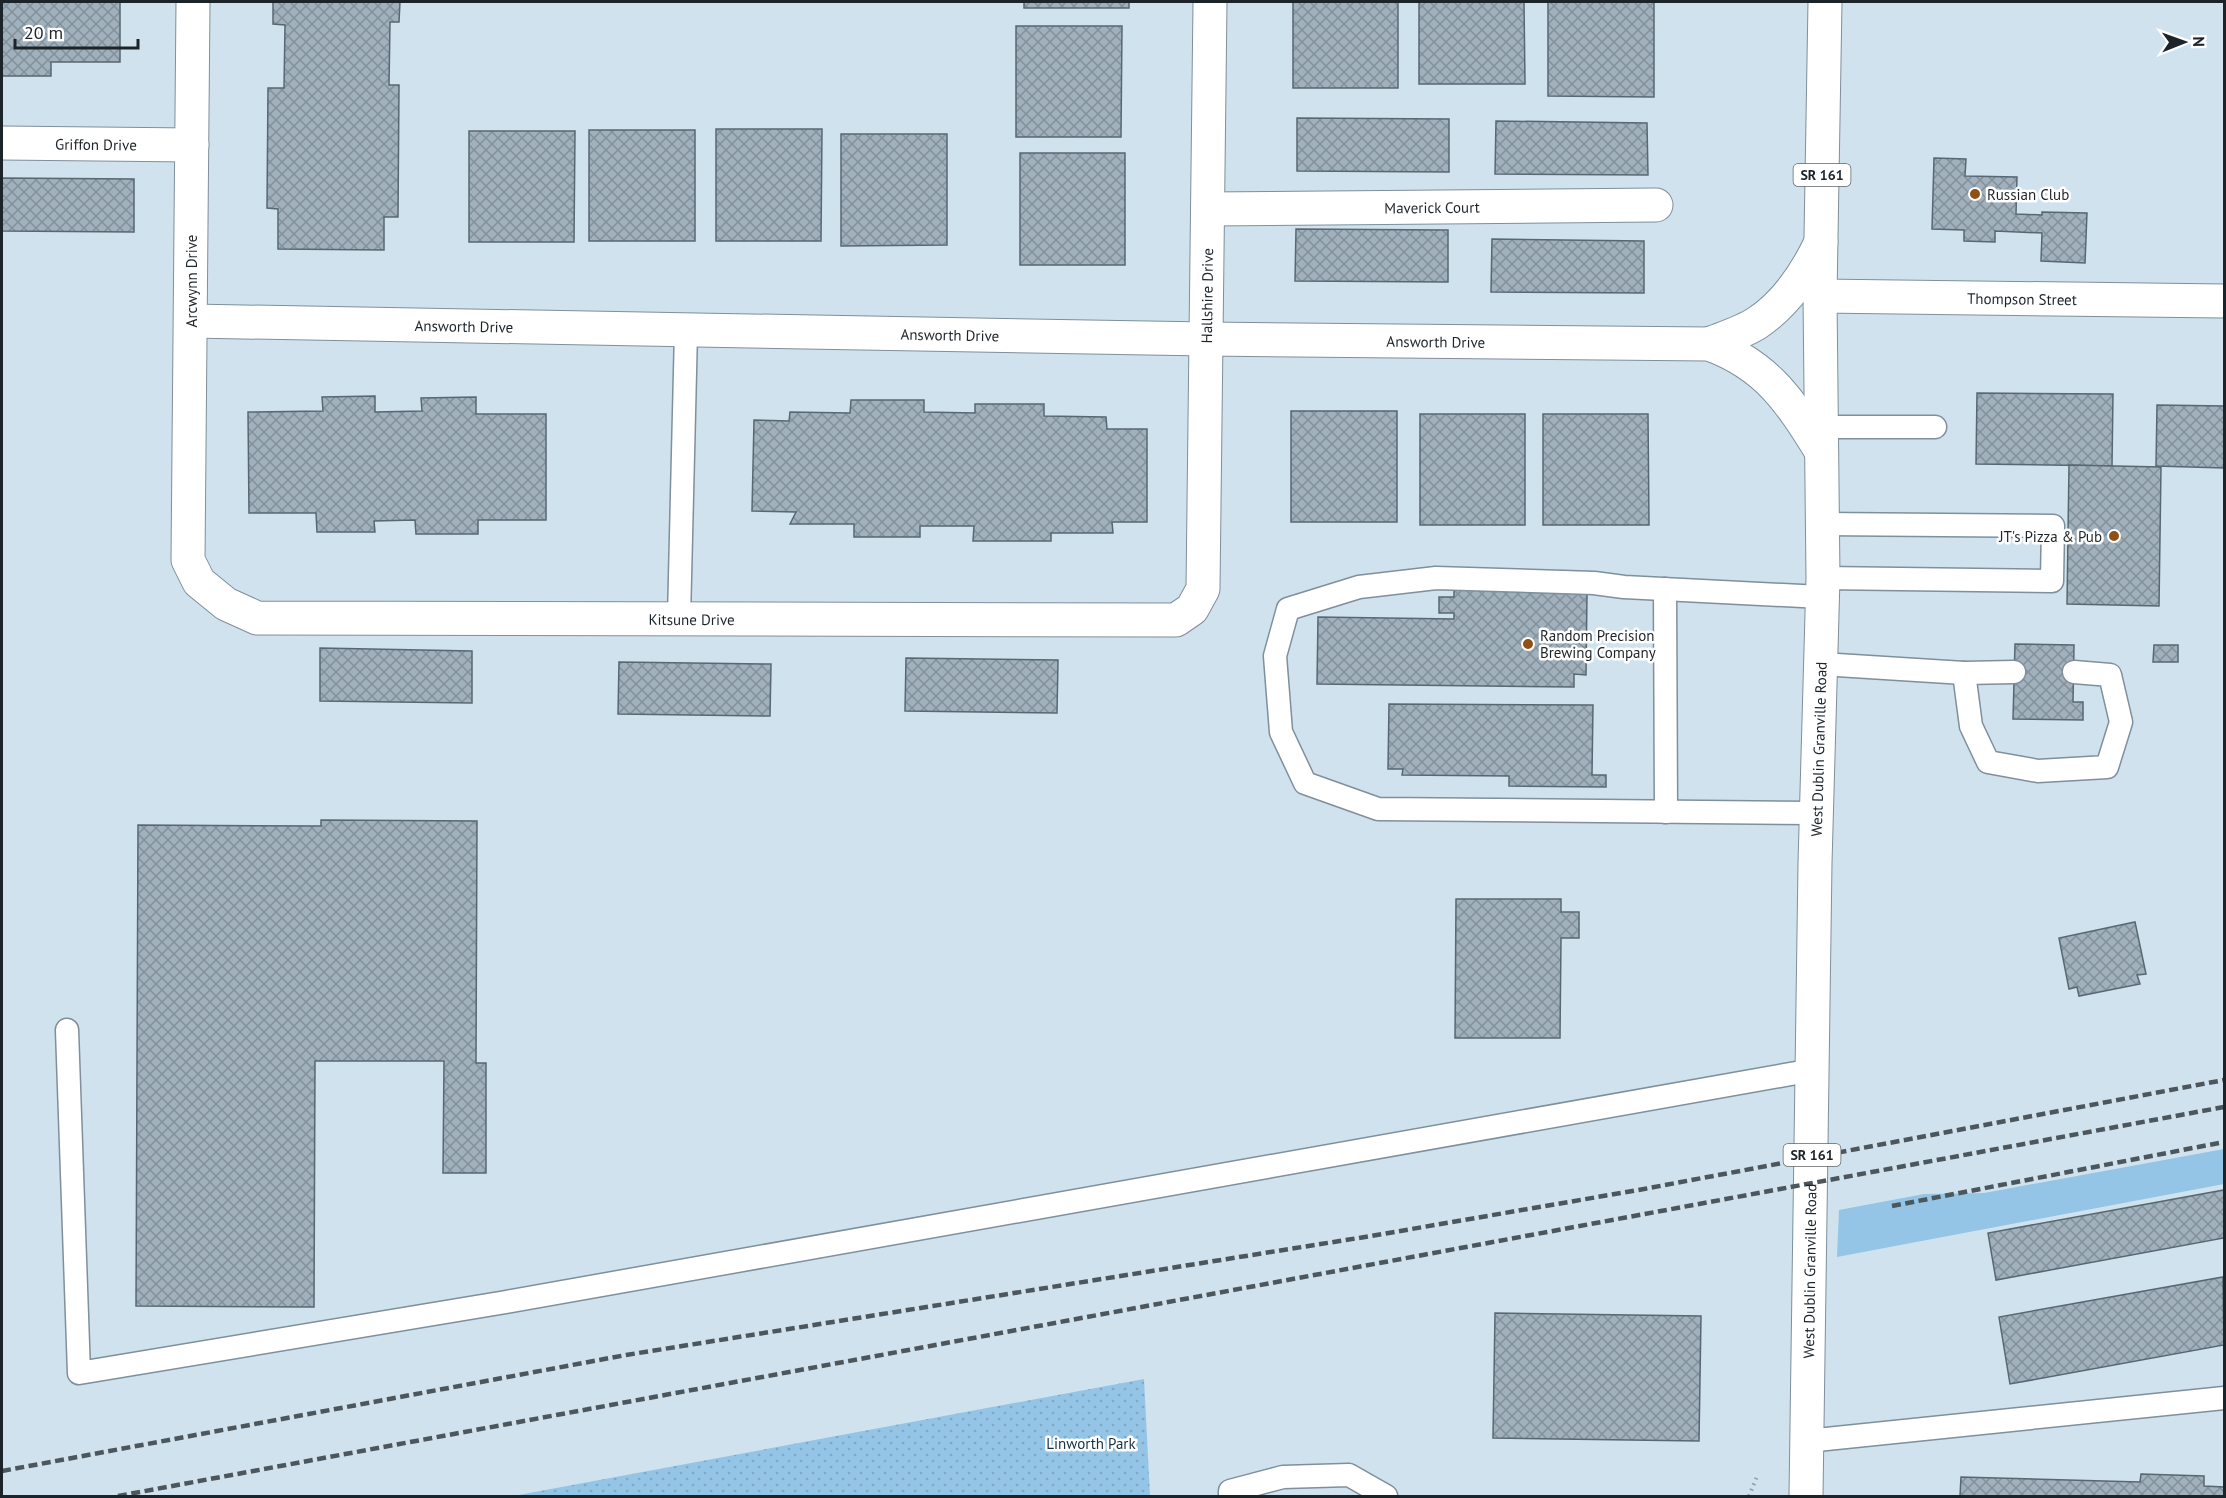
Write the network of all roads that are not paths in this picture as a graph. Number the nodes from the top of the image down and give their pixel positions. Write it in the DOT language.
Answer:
graph roads {
  1 [pos="193,2"];
  2 [pos="1210,2"];
  3 [pos="1825,2"];
  4 [pos="2,143"];
  5 [pos="192,145"];
  6 [pos="1656,205"];
  7 [pos="1208,209"];
  8 [pos="1821,242"];
  9 [pos="1821,296"];
  10 [pos="2224,301"];
  11 [pos="191,321"];
  12 [pos="686,331"];
  13 [pos="1206,339"];
  14 [pos="1709,344"];
  15 [pos="1935,427"];
  16 [pos="1821,439"];
  17 [pos="1821,524"];
  18 [pos="188,560"];
  19 [pos="1822,588"];
  20 [pos="1203,589"];
  21 [pos="1665,589"];
  22 [pos="679,618"];
  23 [pos="1821,664"];
  24 [pos="2014,672"];
  25 [pos="2074,672"];
  26 [pos="1964,673"];
  27 [pos="1666,812"];
  28 [pos="1816,813"];
  29 [pos="67,1030"];
  30 [pos="1813,1070"];
  31 [pos="2224,1398"];
  32 [pos="1807,1441"];
  33 [pos="1230,1497"];
  34 [pos="1386,1497"];
  35 [pos="1806,1497"];
  1 -- 5 [label="street, Arcwynn Drive"];
  2 -- 7 [label="street, Hallshire Drive"];
  3 -- 8 [label="street, West Dublin Granville Road / SR 161"];
  4 -- 5 [label="street, Griffon Drive"];
  5 -- 11 [label="street, Arcwynn Drive"];
  6 -- 7 [label="street, Maverick Court"];
  7 -- 13 [label="street, Hallshire Drive"];
  8 -- 9 [label="street, West Dublin Granville Road / SR 161"];
  8 -- 14 [label="street, Answorth Drive"];
  9 -- 10 [label="street, Thompson Street"];
  9 -- 16 [label="street, West Dublin Granville Road / SR 161"];
  11 -- 12 [label="street, Answorth Drive"];
  11 -- 18 [label="street, Arcwynn Drive"];
  12 -- 13 [label="street, Answorth Drive"];
  12 -- 22 [label="lane"];
  13 -- 14 [label="street, Answorth Drive"];
  13 -- 20 [label="street, Hallshire Drive"];
  14 -- 16 [label="street, Answorth Drive"];
  15 -- 16 [label="lane"];
  16 -- 17 [label="street, West Dublin Granville Road / SR 161"];
  17 -- 19 [label="street, West Dublin Granville Road / SR 161"];
  17 -- 19 [label="lane"];
  18 -- 22 [label="street, Kitsune Drive"];
  19 -- 21 [label="lane"];
  19 -- 23 [label="street, West Dublin Granville Road / SR 161"];
  20 -- 22 [label="street, Kitsune Drive"];
  21 -- 27 [label="lane"];
  21 -- 27 [label="lane"];
  23 -- 26 [label="lane"];
  23 -- 28 [label="street, West Dublin Granville Road / SR 161"];
  24 -- 26 [label="lane"];
  25 -- 26 [label="lane"];
  27 -- 28 [label="lane"];
  28 -- 30 [label="street, West Dublin Granville Road / SR 161"];
  29 -- 30 [label="lane"];
  30 -- 32 [label="street, West Dublin Granville Road / SR 161"];
  31 -- 32 [label="lane"];
  32 -- 35 [label="street, West Dublin Granville Road / SR 161"];
  33 -- 34 [label="lane"];
}
